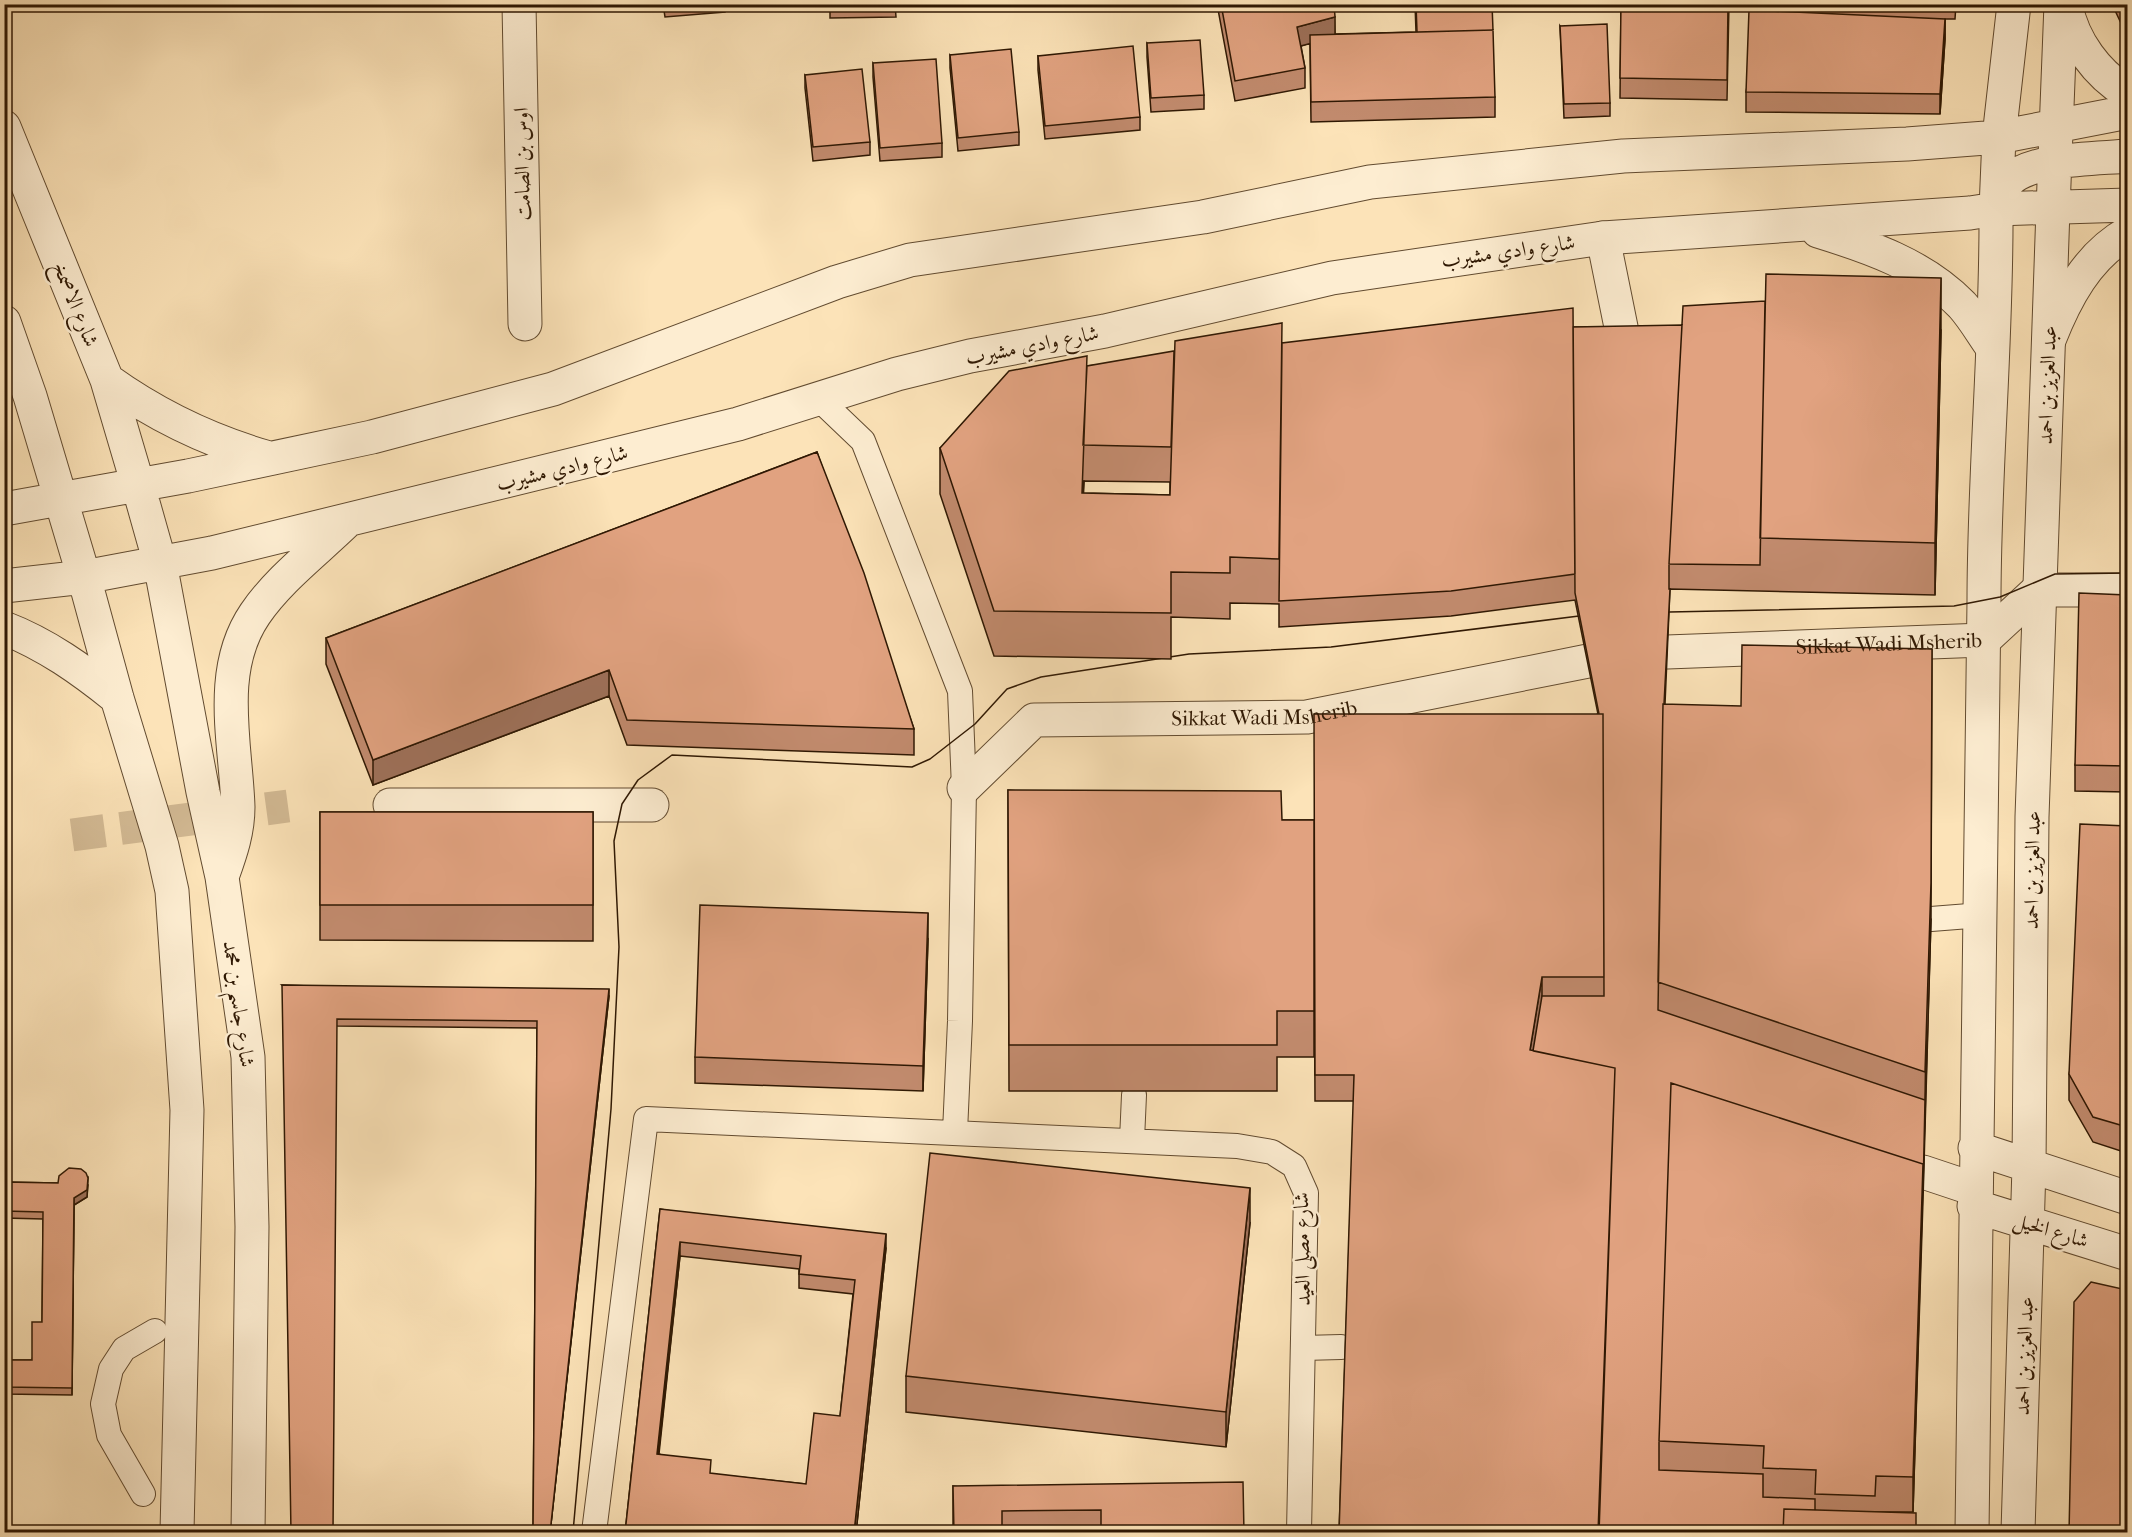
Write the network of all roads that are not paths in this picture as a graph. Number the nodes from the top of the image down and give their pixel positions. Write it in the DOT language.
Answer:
graph roads {
  1 [pos="519,4"];
  2 [pos="2014,4"];
  3 [pos="2064,4"];
  4 [pos="2127,93"];
  5 [pos="2127,112"];
  6 [pos="4,126"];
  7 [pos="2055,128"];
  8 [pos="2000,136"];
  9 [pos="2127,156"];
  10 [pos="2055,163"];
  11 [pos="2127,205"];
  12 [pos="2054,208"];
  13 [pos="1996,209"];
  14 [pos="1802,226"];
  15 [pos="2127,233"];
  16 [pos="1603,238"];
  17 [pos="4,322"];
  18 [pos="525,324"];
  19 [pos="1622,332"];
  20 [pos="2049,340"];
  21 [pos="1992,347"];
  22 [pos="107,380"];
  23 [pos="819,399"];
  24 [pos="272,459"];
  25 [pos="138,485"];
  26 [pos="61,500"];
  27 [pos="4,509"];
  28 [pos="346,522"];
  29 [pos="160,563"];
  30 [pos="84,577"];
  31 [pos="4,586"];
  32 [pos="2038,590"];
  33 [pos="2127,590"];
  34 [pos="4,628"];
  35 [pos="1984,640"];
  36 [pos="1667,652"];
  37 [pos="1588,661"];
  38 [pos="117,698"];
  39 [pos="964,788"];
  40 [pos="390,805"];
  41 [pos="652,805"];
  42 [pos="222,877"];
  43 [pos="1982,915"];
  44 [pos="1931,919"];
  45 [pos="1134,1095"];
  46 [pos="955,1132"];
  47 [pos="1132,1140"];
  48 [pos="1975,1148"];
  49 [pos="2029,1166"];
  50 [pos="1923,1172"];
  51 [pos="1974,1197"];
  52 [pos="2127,1198"];
  53 [pos="2028,1223"];
  54 [pos="2127,1254"];
  55 [pos="155,1331"];
  56 [pos="1341,1347"];
  57 [pos="1303,1348"];
  58 [pos="143,1494"];
  59 [pos="177,1533"];
  60 [pos="248,1533"];
  61 [pos="594,1533"];
  62 [pos="1299,1533"];
  63 [pos="1972,1533"];
  64 [pos="2018,1533"];
  1 -- 18 [label="street, اوس بن الصامت"];
  2 -- 8 [label="street"];
  3 -- 4 [label="street"];
  3 -- 7 [label="street, عبد العزيز بن احمد"];
  5 -- 7 [label="street"];
  6 -- 22 [label="street, شارع الاصمخ"];
  7 -- 8 [label="street"];
  7 -- 10 [label="street, عبد العزيز بن احمد"];
  8 -- 13 [label="street"];
  8 -- 24 [label="street"];
  9 -- 10 [label="street"];
  10 -- 12 [label="street, عبد العزيز بن احمد"];
  10 -- 13 [label="street"];
  11 -- 12 [label="street"];
  12 -- 13 [label="street, شارع وادي مشيرب"];
  12 -- 20 [label="street, عبد العزيز بن احمد"];
  13 -- 14 [label="street, شارع وادي مشيرب"];
  13 -- 21 [label="street"];
  14 -- 16 [label="street, شارع وادي مشيرب"];
  14 -- 21 [label="street"];
  15 -- 20 [label="street"];
  16 -- 19 [label="street"];
  16 -- 23 [label="street, شارع وادي مشيرب"];
  17 -- 26 [label="street"];
  20 -- 32 [label="street, عبد العزيز بن احمد"];
  21 -- 35 [label="street"];
  22 -- 24 [label="street"];
  22 -- 25 [label="street, شارع الاصمخ"];
  23 -- 28 [label="street, شارع وادي مشيرب"];
  23 -- 39 [label="lane"];
  24 -- 25 [label="street"];
  25 -- 26 [label="street"];
  25 -- 29 [label="street, شارع جاسم بن محمد"];
  26 -- 27 [label="street"];
  26 -- 30 [label="street"];
  28 -- 29 [label="street, شارع وادي مشيرب"];
  28 -- 42 [label="street"];
  29 -- 30 [label="street, شارع وادي مشيرب"];
  29 -- 42 [label="street, شارع جاسم بن محمد"];
  30 -- 31 [label="street, شارع وادي مشيرب"];
  30 -- 38 [label="street"];
  32 -- 33 [label="street"];
  32 -- 35 [label="street, Sikkat Wadi Msherib"];
  32 -- 49 [label="street, عبد العزيز بن احمد"];
  34 -- 38 [label="street"];
  35 -- 36 [label="street, Sikkat Wadi Msherib"];
  35 -- 43 [label="street"];
  37 -- 39 [label="street, Sikkat Wadi Msherib"];
  38 -- 59 [label="street"];
  39 -- 46 [label="lane"];
  40 -- 41 [label="street"];
  42 -- 60 [label="street, شارع جاسم بن محمد"];
  43 -- 44 [label="lane"];
  43 -- 48 [label="street"];
  45 -- 47 [label="lane"];
  46 -- 47 [label="lane, شارع مصلى العيد"];
  46 -- 61 [label="lane, شارع مصلى العيد"];
  47 -- 57 [label="lane, شارع مصلى العيد"];
  48 -- 49 [label="street"];
  48 -- 51 [label="street"];
  49 -- 52 [label="street"];
  49 -- 53 [label="street, عبد العزيز بن احمد"];
  50 -- 51 [label="street, شارع الخيل"];
  51 -- 53 [label="street, شارع الخيل"];
  51 -- 63 [label="street"];
  53 -- 54 [label="street, شارع الخيل"];
  53 -- 64 [label="street, عبد العزيز بن احمد"];
  55 -- 58 [label="lane"];
  56 -- 57 [label="lane"];
  57 -- 62 [label="lane, شارع مصلى العيد"];
}
